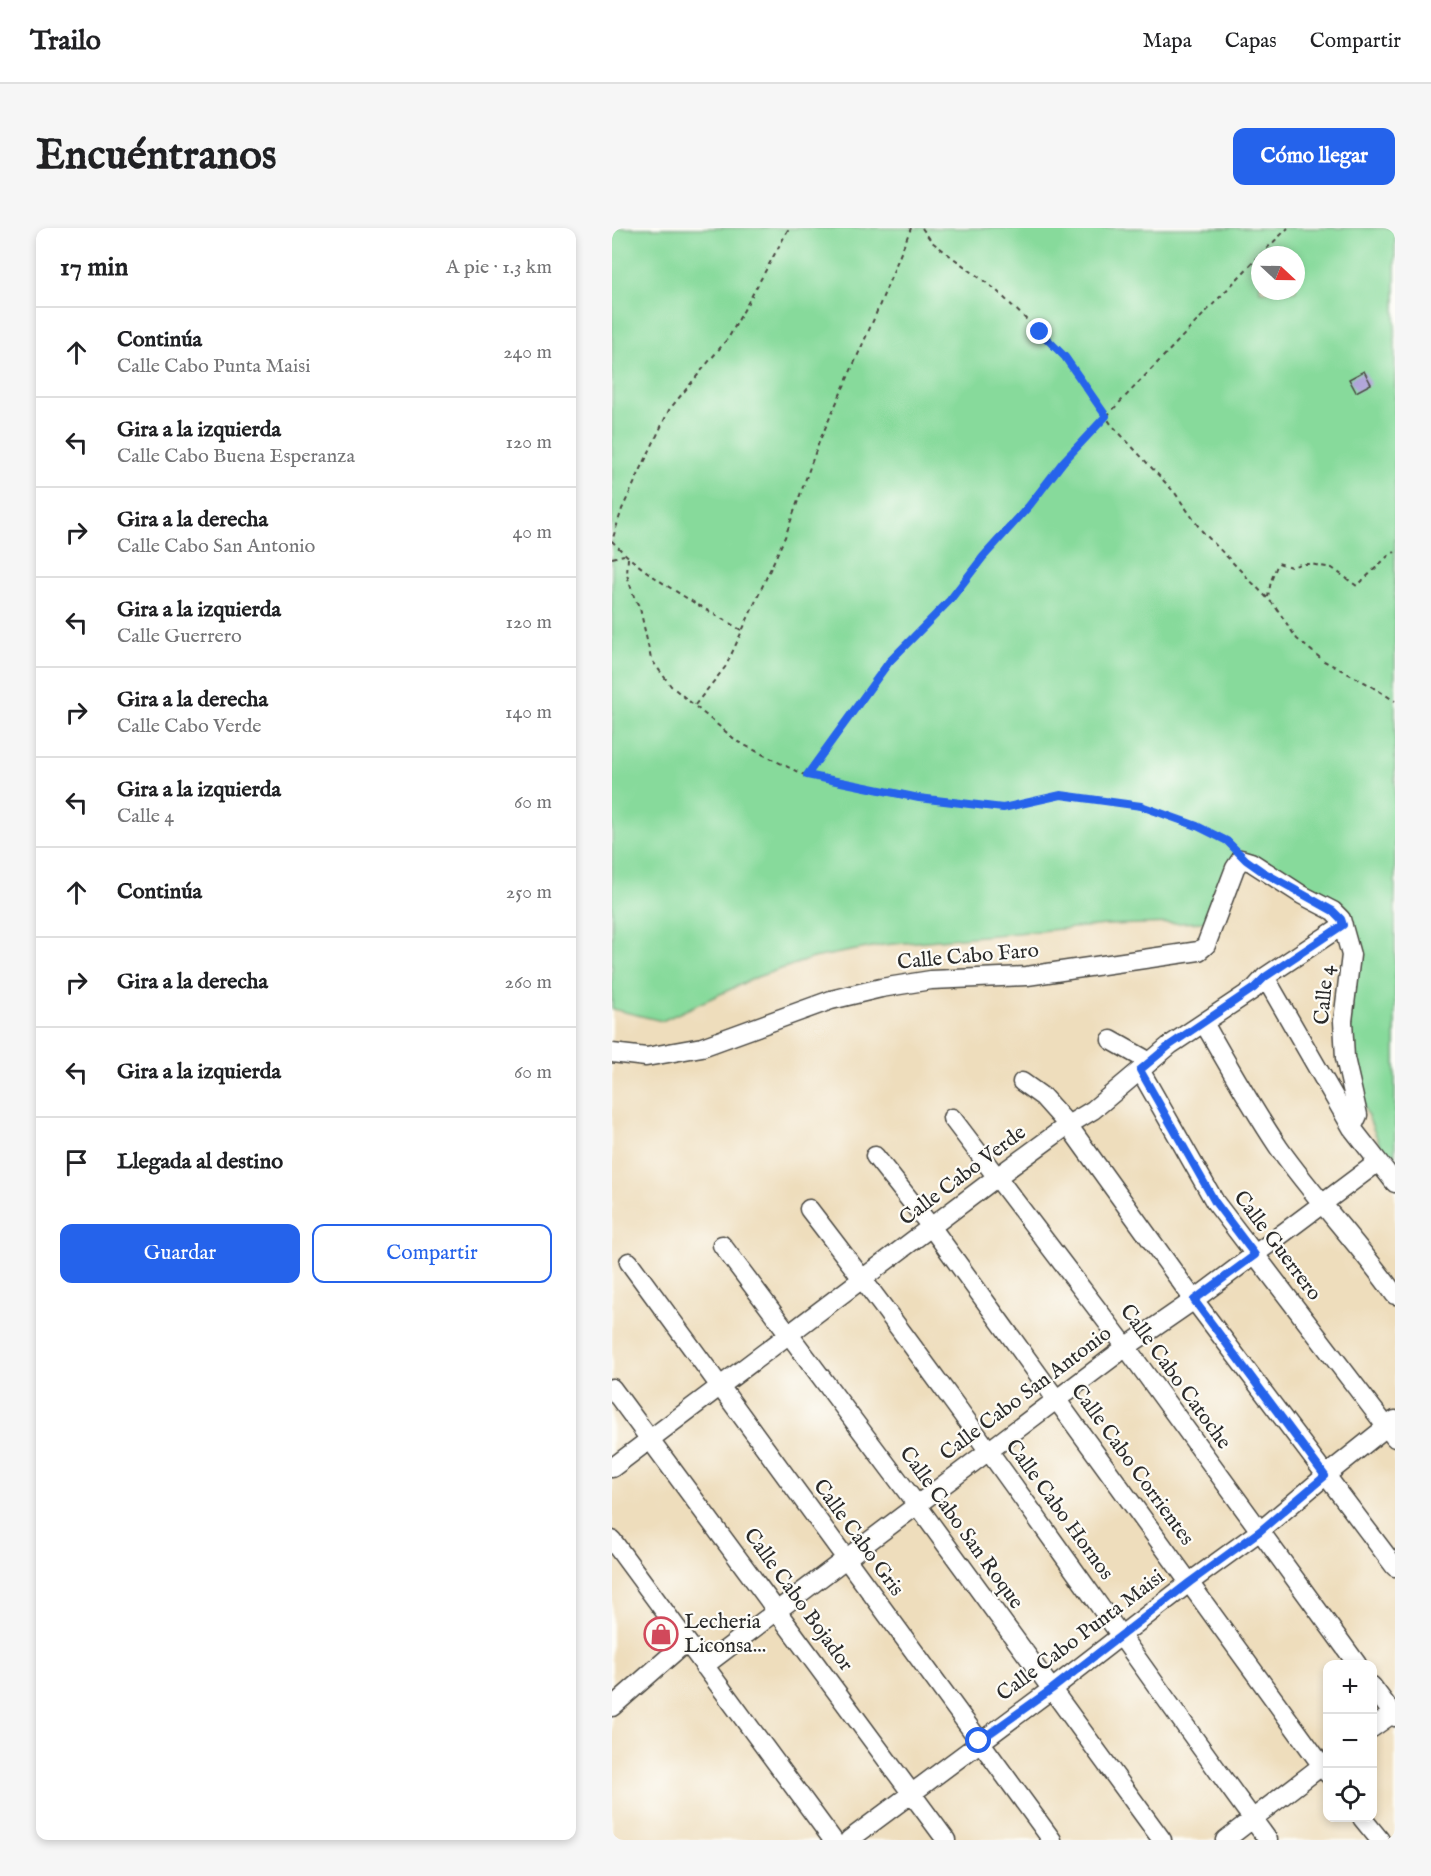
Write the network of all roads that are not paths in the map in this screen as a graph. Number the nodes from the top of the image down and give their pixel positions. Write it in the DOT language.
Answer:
graph roads {
  1 [pos="1343,925"];
  2 [pos="1265,977"];
  3 [pos="1204,1023"];
  4 [pos="1111,1040"];
  5 [pos="612,1053"];
  6 [pos="1145,1066"];
  7 [pos="1022,1082"];
  8 [pos="952,1118"];
  9 [pos="1354,1124"];
  10 [pos="1068,1125"];
  11 [pos="876,1156"];
  12 [pos="1378,1162"];
  13 [pos="997,1177"];
  14 [pos="1395,1183"];
  15 [pos="1322,1205"];
  16 [pos="809,1209"];
  17 [pos="932,1228"];
  18 [pos="722,1245"];
  19 [pos="1255,1255"];
  20 [pos="629,1262"];
  21 [pos="862,1278"];
  22 [pos="1395,1295"];
  23 [pos="1194,1300"];
  24 [pos="788,1334"];
  25 [pos="1126,1347"];
  26 [pos="720,1385"];
  27 [pos="612,1388"];
  28 [pos="1057,1400"];
  29 [pos="1392,1428"];
  30 [pos="651,1439"];
  31 [pos="988,1450"];
  32 [pos="612,1468"];
  33 [pos="1325,1476"];
  34 [pos="917,1505"];
  35 [pos="1260,1531"];
  36 [pos="612,1540"];
  37 [pos="846,1559"];
  38 [pos="1395,1567"];
  39 [pos="1190,1582"];
  40 [pos="778,1612"];
  41 [pos="1122,1636"];
  42 [pos="686,1642"];
  43 [pos="1353,1660"];
  44 [pos="704,1666"];
  45 [pos="1052,1689"];
  46 [pos="1377,1692"];
  47 [pos="612,1707"];
  48 [pos="1394,1714"];
  49 [pos="1377,1725"];
  50 [pos="979,1741"];
  51 [pos="1323,1764"];
  52 [pos="1324,1768"];
  53 [pos="911,1792"];
  54 [pos="1252,1819"];
  55 [pos="1365,1822"];
  56 [pos="833,1840"];
  57 [pos="849,1840"];
  58 [pos="946,1840"];
  59 [pos="1052,1840"];
  60 [pos="1162,1840"];
  61 [pos="1225,1840"];
  62 [pos="1268,1840"];
  63 [pos="1380,1840"];
  1 -- 2 [label="street, Calle Cabo Verde"];
  1 -- 5 [label="street, Calle Cabo Faro"];
  1 -- 9 [label="street, Calle 4"];
  2 -- 3 [label="street, Calle Cabo Verde"];
  2 -- 9 [label="street"];
  3 -- 6 [label="street, Calle Cabo Verde"];
  3 -- 15 [label="street"];
  4 -- 6 [label="street"];
  6 -- 10 [label="street, Calle Cabo Verde"];
  6 -- 19 [label="street, Calle Guerrero"];
  7 -- 10 [label="street"];
  8 -- 13 [label="street, Calle Cabo Catoche"];
  9 -- 12 [label="street"];
  10 -- 13 [label="street, Calle Cabo Verde"];
  10 -- 23 [label="street"];
  11 -- 17 [label="street, Calle Cabo Corrientes"];
  12 -- 14 [label="street"];
  12 -- 15 [label="street, Calle Cabo San Antonio"];
  13 -- 17 [label="street, Calle Cabo Verde"];
  13 -- 25 [label="street, Calle Cabo Catoche"];
  15 -- 19 [label="street, Calle Cabo San Antonio"];
  15 -- 22 [label="street"];
  16 -- 21 [label="street, Calle Cabo Hornos"];
  17 -- 21 [label="street, Calle Cabo Verde"];
  17 -- 28 [label="street, Calle Cabo Corrientes"];
  18 -- 24 [label="street, Calle Cabo San Roque"];
  19 -- 23 [label="street, Calle Cabo San Antonio"];
  19 -- 29 [label="street, Calle Guerrero"];
  20 -- 26 [label="street, Calle Cabo Gris"];
  21 -- 24 [label="street, Calle Cabo Verde"];
  21 -- 31 [label="street, Calle Cabo Hornos"];
  23 -- 25 [label="street, Calle Cabo San Antonio"];
  23 -- 33 [label="street"];
  24 -- 26 [label="street, Calle Cabo Verde"];
  24 -- 34 [label="street, Calle Cabo San Roque"];
  25 -- 28 [label="street, Calle Cabo San Antonio"];
  25 -- 35 [label="street, Calle Cabo Catoche"];
  26 -- 30 [label="street, Calle Cabo Verde"];
  26 -- 37 [label="street, Calle Cabo Gris"];
  27 -- 30 [label="street, Calle Cabo Bojador"];
  28 -- 31 [label="street, Calle Cabo San Antonio"];
  28 -- 39 [label="street, Calle Cabo Corrientes"];
  29 -- 33 [label="street, Calle Cabo Punta Maisi"];
  30 -- 32 [label="street, Calle Cabo Verde"];
  30 -- 40 [label="street, Calle Cabo Bojador"];
  31 -- 34 [label="street, Calle Cabo San Antonio"];
  31 -- 41 [label="street, Calle Cabo Hornos"];
  33 -- 35 [label="street, Calle Cabo Punta Maisi"];
  33 -- 38 [label="street"];
  34 -- 37 [label="street, Calle Cabo San Antonio"];
  34 -- 45 [label="street, Calle Cabo San Roque"];
  35 -- 39 [label="street, Calle Cabo Punta Maisi"];
  35 -- 43 [label="street, Calle Cabo Catoche"];
  36 -- 42 [label="street"];
  37 -- 40 [label="street, Calle Cabo San Antonio"];
  37 -- 50 [label="street, Calle Cabo Gris"];
  39 -- 41 [label="street, Calle Cabo Punta Maisi"];
  39 -- 51 [label="street, Calle Cabo Corrientes"];
  40 -- 44 [label="street, Calle Cabo San Antonio"];
  40 -- 53 [label="street, Calle Cabo Bojador"];
  41 -- 45 [label="street, Calle Cabo Punta Maisi"];
  41 -- 54 [label="street, Calle Cabo Hornos"];
  42 -- 44 [label="street"];
  42 -- 47 [label="street"];
  44 -- 56 [label="street"];
  45 -- 50 [label="street, Calle Cabo Punta Maisi"];
  45 -- 60 [label="street, Calle Cabo San Roque"];
  46 -- 48 [label="street"];
  48 -- 49 [label="street"];
  50 -- 53 [label="street, Calle Cabo Punta Maisi"];
  50 -- 59 [label="street, Calle Cabo Gris"];
  52 -- 54 [label="street"];
  53 -- 57 [label="street, Calle Cabo Punta Maisi"];
  53 -- 58 [label="street, Calle Cabo Bojador"];
  54 -- 61 [label="street"];
  54 -- 62 [label="street, Calle Cabo Hornos"];
  55 -- 63 [label="street"];
}
